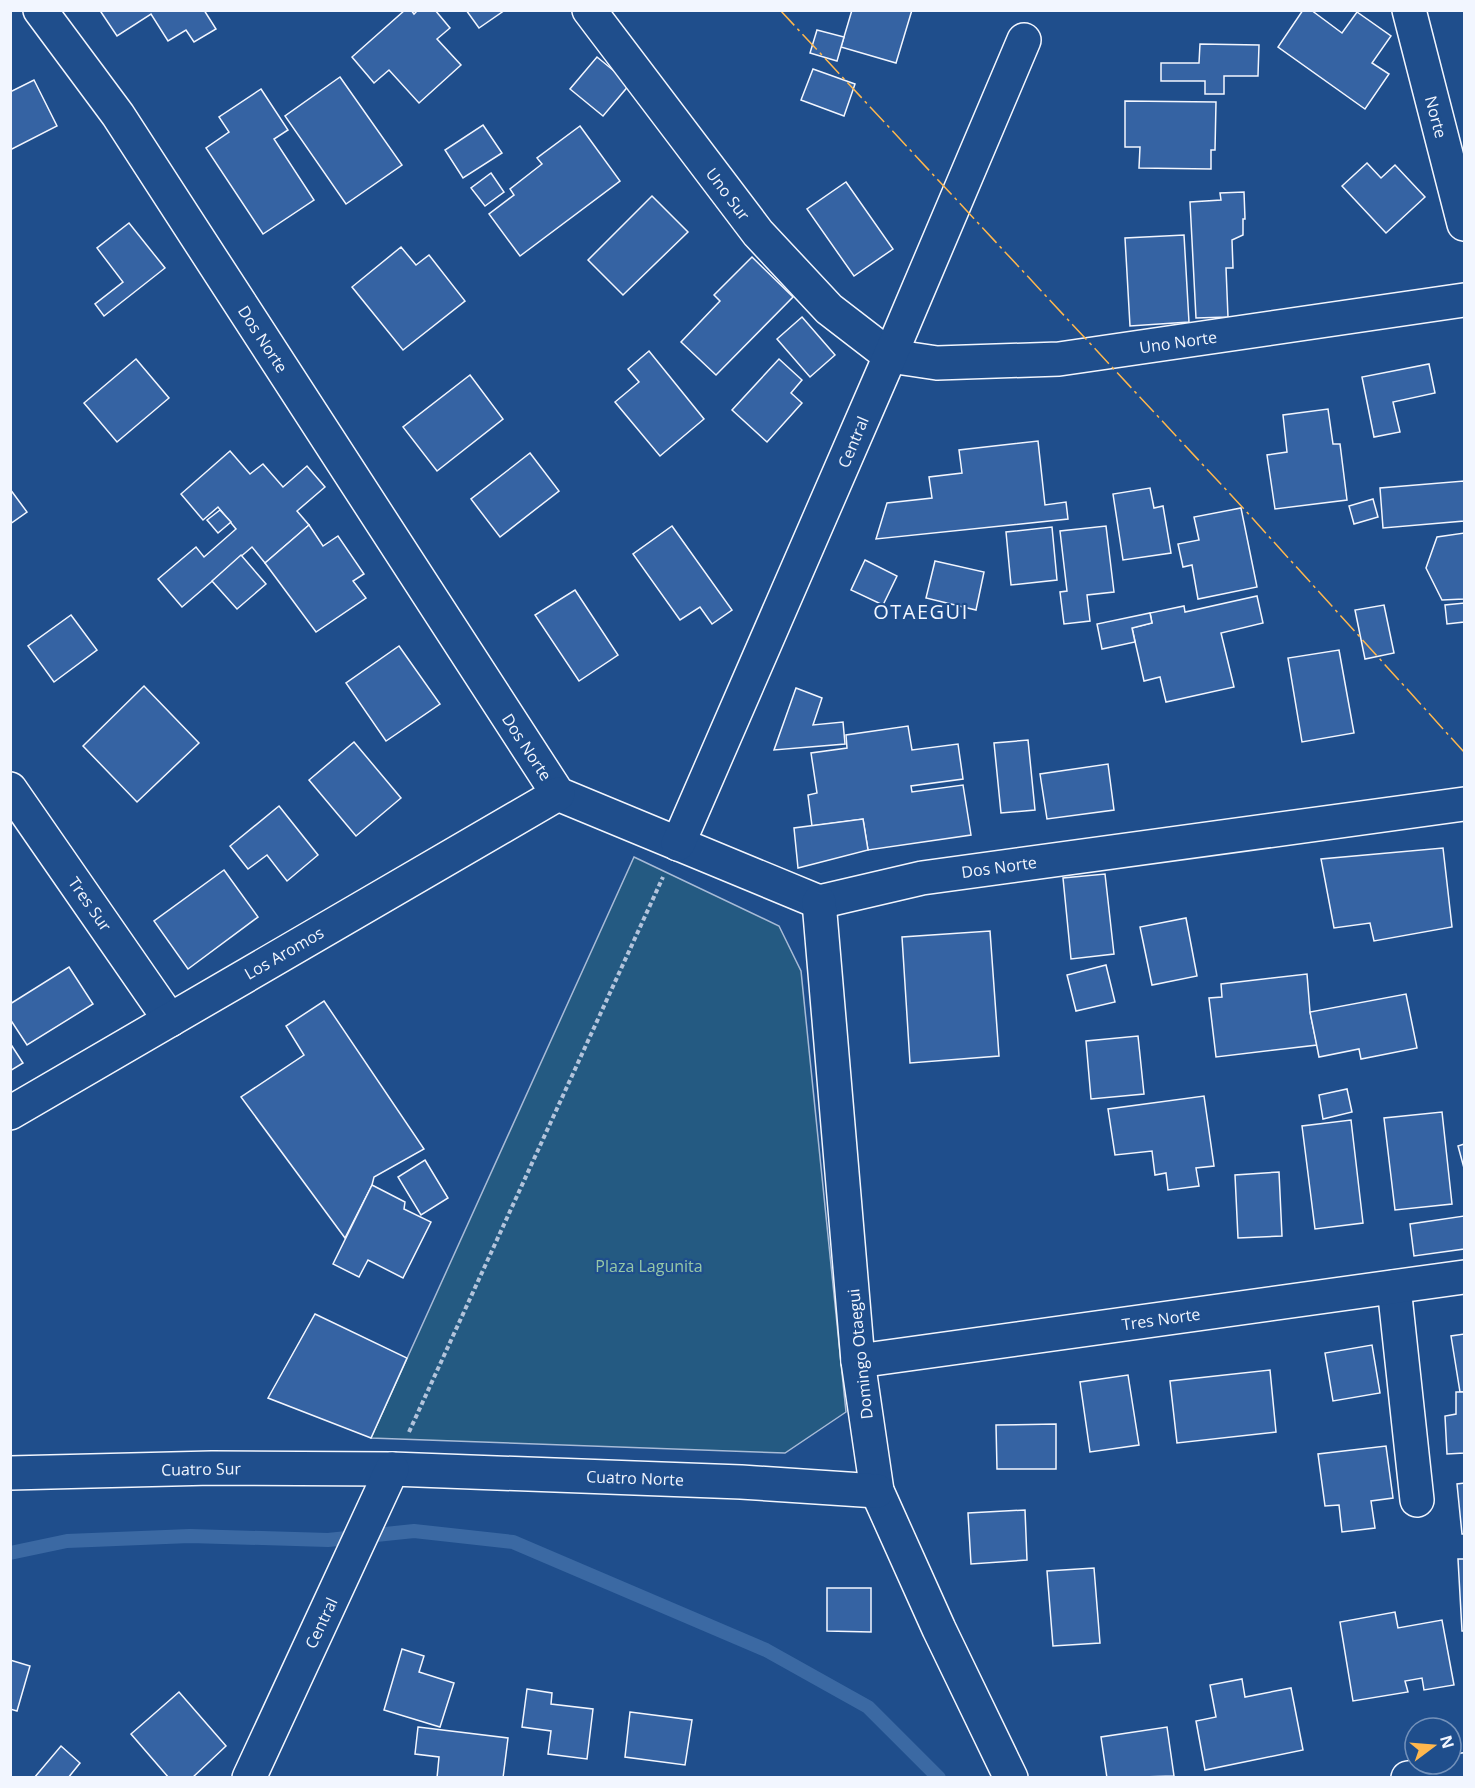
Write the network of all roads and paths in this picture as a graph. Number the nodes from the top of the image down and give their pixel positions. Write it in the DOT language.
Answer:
graph roads {
  1 [pos="40,10"];
  2 [pos="589,10"];
  3 [pos="1409,10"];
  4 [pos="1024,40"];
  5 [pos="1464,225"];
  6 [pos="1464,300"];
  7 [pos="890,356"];
  8 [pos="10,789"];
  9 [pos="558,794"];
  10 [pos="1464,804"];
  11 [pos="678,844"];
  12 [pos="819,902"];
  13 [pos="170,1020"];
  14 [pos="10,1113"];
  15 [pos="1464,1277"];
  16 [pos="1394,1287"];
  17 [pos="858,1361"];
  18 [pos="392,1468"];
  19 [pos="10,1473"];
  20 [pos="877,1491"];
  21 [pos="1417,1500"];
  22 [pos="1464,1770"];
  23 [pos="249,1778"];
  24 [pos="1011,1778"];
  25 [pos="1408,1778"];
  1 -- 9 [label="street, Dos Norte"];
  2 -- 7 [label="street, Uno Sur"];
  3 -- 5 [label="street, Norte"];
  4 -- 7 [label="street, Central"];
  6 -- 7 [label="street, Uno Norte"];
  7 -- 11 [label="street, Central"];
  8 -- 13 [label="street, Tres Sur"];
  9 -- 11 [label="street, Dos Norte"];
  9 -- 13 [label="street, Los Aromos"];
  10 -- 12 [label="street, Dos Norte"];
  11 -- 12 [label="street, Dos Norte"];
  11 -- 18 [label="path"];
  12 -- 17 [label="street, Domingo Otaegui"];
  13 -- 14 [label="street, Los Aromos"];
  15 -- 16 [label="street, Tres Norte"];
  16 -- 17 [label="street, Tres Norte"];
  16 -- 21 [label="street"];
  17 -- 20 [label="street, Domingo Otaegui"];
  18 -- 19 [label="street, Cuatro Sur"];
  18 -- 20 [label="street, Cuatro Norte"];
  18 -- 23 [label="street, Central"];
  20 -- 24 [label="street, Domingo Otaegui"];
  22 -- 25 [label="street"];
}
